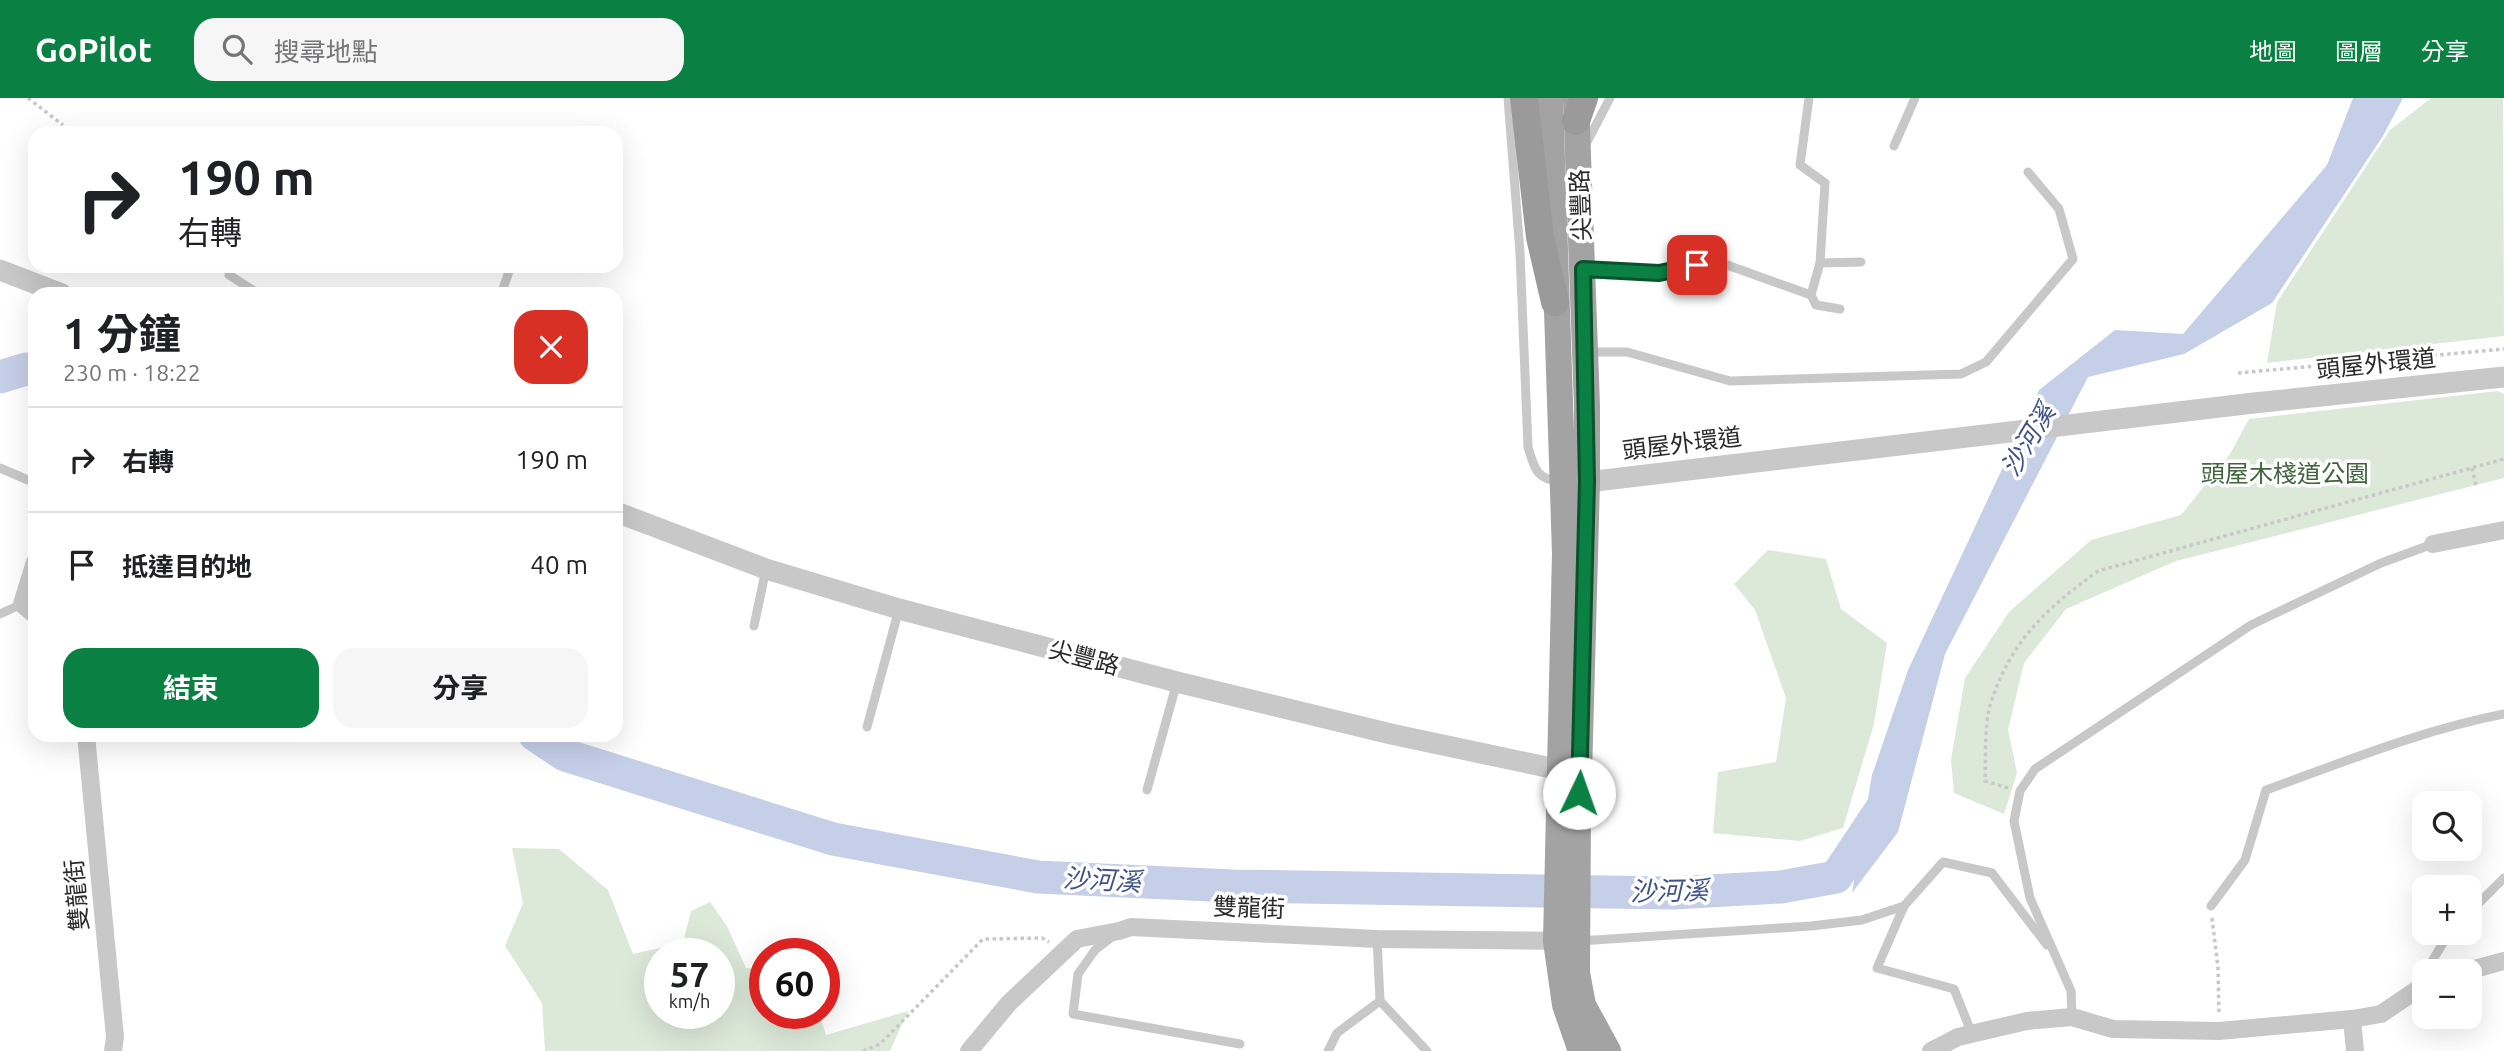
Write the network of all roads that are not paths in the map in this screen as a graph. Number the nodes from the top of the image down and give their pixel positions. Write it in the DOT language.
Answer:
graph roads {
  1 [pos="1508,98"];
  2 [pos="1524,98"];
  3 [pos="1550,98"];
  4 [pos="1610,98"];
  5 [pos="1809,98"];
  6 [pos="1915,98"];
  7 [pos="1579,106"];
  8 [pos="1894,146"];
  9 [pos="1579,156"];
  10 [pos="2028,172"];
  11 [pos="1861,262"];
  12 [pos="1820,263"];
  13 [pos="1583,269"];
  14 [pos="0,270"];
  15 [pos="229,275"];
  16 [pos="44,287"];
  17 [pos="248,287"];
  18 [pos="1811,295"];
  19 [pos="1555,302"];
  20 [pos="1840,309"];
  21 [pos="1584,352"];
  22 [pos="2504,377"];
  23 [pos="0,468"];
  24 [pos="28,480"];
  25 [pos="1575,482"];
  26 [pos="623,515"];
  27 [pos="2504,530"];
  28 [pos="2433,544"];
  29 [pos="766,569"];
  30 [pos="899,609"];
  31 [pos="28,610"];
  32 [pos="0,614"];
  33 [pos="754,626"];
  34 [pos="1177,682"];
  35 [pos="2504,714"];
  36 [pos="867,727"];
  37 [pos="87,742"];
  38 [pos="1571,773"];
  39 [pos="1147,790"];
  40 [pos="2504,878"];
  41 [pos="2482,900"];
  42 [pos="1904,906"];
  43 [pos="2211,906"];
  44 [pos="1119,932"];
  45 [pos="1377,939"];
  46 [pos="1567,941"];
  47 [pos="2058,961"];
  48 [pos="2504,961"];
  49 [pos="2482,967"];
  50 [pos="2412,993"];
  51 [pos="1380,1001"];
  52 [pos="2073,1017"];
  53 [pos="2352,1019"];
  54 [pos="1972,1034"];
  55 [pos="1240,1044"];
  56 [pos="113,1051"];
  57 [pos="969,1051"];
  58 [pos="1328,1051"];
  59 [pos="1427,1051"];
  60 [pos="1581,1051"];
  61 [pos="1608,1051"];
  62 [pos="1931,1051"];
  63 [pos="2355,1051"];
  1 -- 25 [label="lane"];
  2 -- 19 [label="highway"];
  3 -- 19 [label="main road, 尖豐路"];
  4 -- 9 [label="lane"];
  5 -- 12 [label="lane"];
  6 -- 8 [label="lane"];
  7 -- 9 [label="main road, 尖豐路"];
  9 -- 13 [label="main road, 尖豐路"];
  10 -- 21 [label="lane"];
  11 -- 12 [label="lane"];
  12 -- 18 [label="lane"];
  13 -- 18 [label="lane"];
  13 -- 21 [label="main road, 尖豐路"];
  14 -- 16 [label="street"];
  15 -- 17 [label="lane"];
  18 -- 20 [label="lane"];
  19 -- 25 [label="main road, 尖豐路"];
  21 -- 25 [label="main road, 尖豐路"];
  22 -- 25 [label="street, 頭屋外環道"];
  23 -- 24 [label="lane"];
  25 -- 38 [label="main road, 尖豐路"];
  26 -- 29 [label="street, 尖豐路"];
  27 -- 28 [label="street"];
  28 -- 47 [label="lane"];
  29 -- 30 [label="street, 尖豐路"];
  29 -- 33 [label="lane"];
  30 -- 34 [label="street, 尖豐路"];
  30 -- 36 [label="lane"];
  31 -- 32 [label="lane"];
  34 -- 38 [label="street, 尖豐路"];
  34 -- 39 [label="lane"];
  35 -- 43 [label="lane"];
  37 -- 56 [label="street, 雙龍街"];
  38 -- 46 [label="main road, 尖豐路"];
  40 -- 41 [label="lane"];
  42 -- 46 [label="lane"];
  42 -- 47 [label="lane"];
  42 -- 54 [label="lane"];
  44 -- 45 [label="street, 雙龍街"];
  44 -- 55 [label="lane"];
  44 -- 57 [label="street, 雙龍街"];
  45 -- 46 [label="street, 雙龍街"];
  45 -- 51 [label="lane"];
  46 -- 60 [label="main road"];
  46 -- 61 [label="main road"];
  47 -- 52 [label="lane"];
  48 -- 49 [label="street"];
  50 -- 53 [label="street"];
  51 -- 58 [label="lane"];
  51 -- 59 [label="lane"];
  52 -- 53 [label="street"];
  52 -- 54 [label="street"];
  53 -- 63 [label="street"];
  54 -- 62 [label="street"];
}
